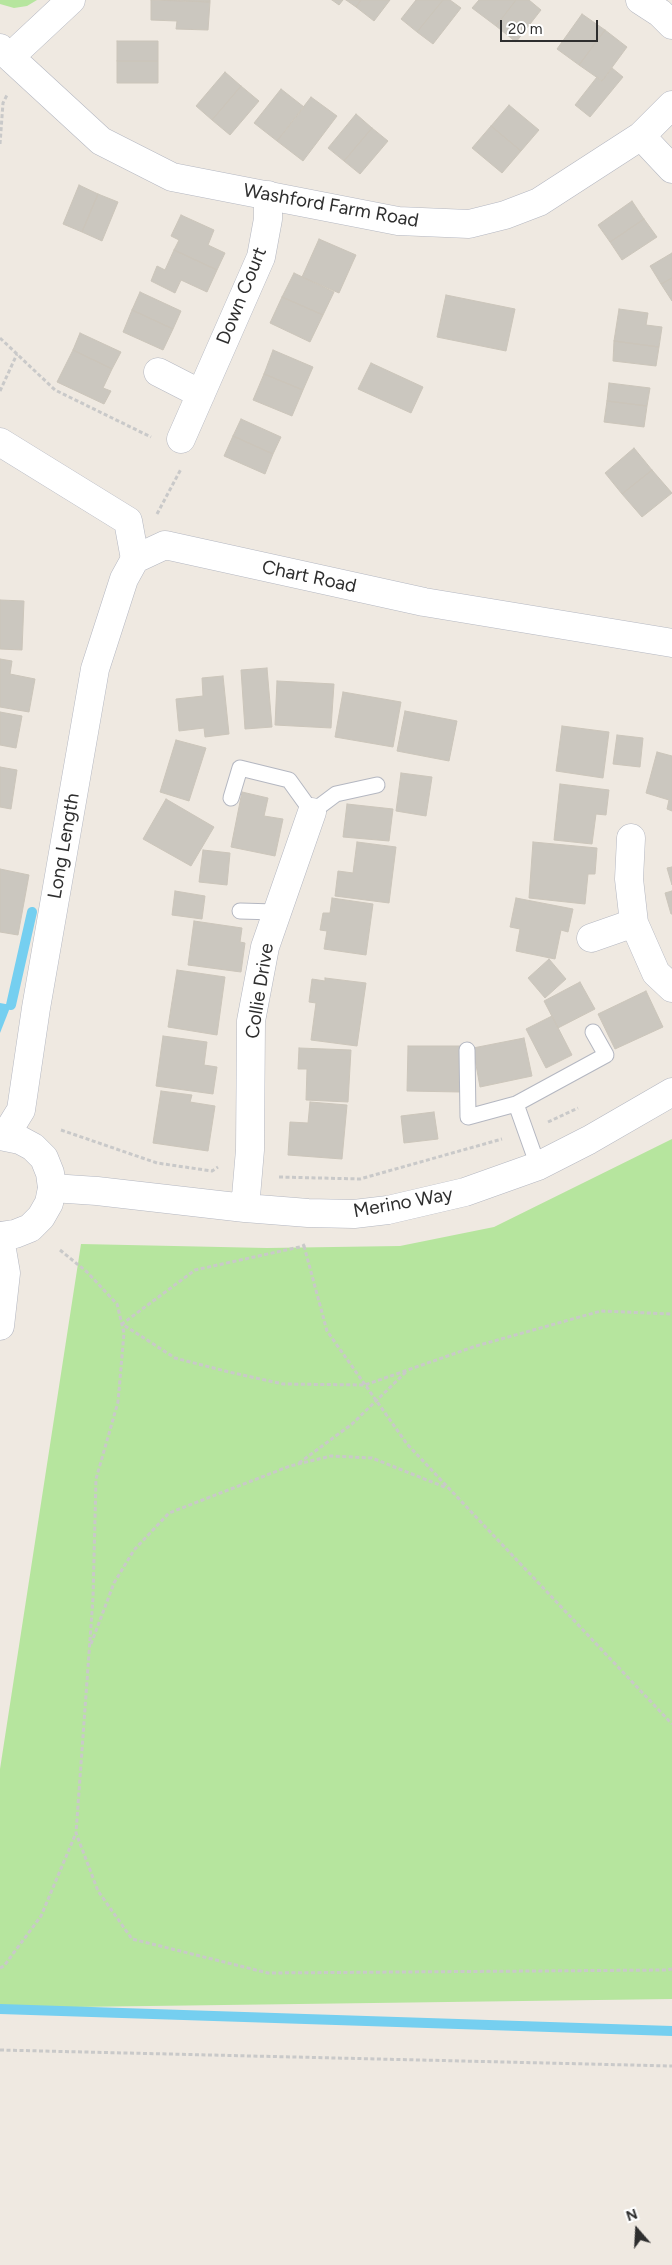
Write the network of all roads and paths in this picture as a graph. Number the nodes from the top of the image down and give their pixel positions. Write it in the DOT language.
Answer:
graph roads {
  1 [pos="71,0"];
  2 [pos="640,0"];
  3 [pos="672,24"];
  4 [pos="11,58"];
  5 [pos="672,105"];
  6 [pos="641,136"];
  7 [pos="0,144"];
  8 [pos="672,169"];
  9 [pos="268,195"];
  10 [pos="0,338"];
  11 [pos="17,354"];
  12 [pos="158,372"];
  13 [pos="0,391"];
  14 [pos="201,394"];
  15 [pos="0,442"];
  16 [pos="184,451"];
  17 [pos="128,521"];
  18 [pos="134,559"];
  19 [pos="672,643"];
  20 [pos="377,785"];
  21 [pos="231,798"];
  22 [pos="312,812"];
  23 [pos="631,838"];
  24 [pos="240,911"];
  25 [pos="275,912"];
  26 [pos="634,923"];
  27 [pos="591,938"];
  28 [pos="672,988"];
  29 [pos="593,1032"];
  30 [pos="467,1050"];
  31 [pos="672,1092"];
  32 [pos="516,1104"];
  33 [pos="55,1128"];
  34 [pos="3,1136"];
  35 [pos="176,1164"];
  36 [pos="538,1166"];
  37 [pos="52,1188"];
  38 [pos="246,1208"];
  39 [pos="0,1237"];
  40 [pos="302,1241"];
  41 [pos="304,1246"];
  42 [pos="60,1250"];
  43 [pos="672,1314"];
  44 [pos="122,1324"];
  45 [pos="0,1326"];
  46 [pos="409,1369"];
  47 [pos="365,1385"];
  48 [pos="376,1400"];
  49 [pos="297,1464"];
  50 [pos="450,1489"];
  51 [pos="89,1649"];
  52 [pos="672,1724"];
  53 [pos="76,1832"];
  54 [pos="0,1968"];
  55 [pos="672,1969"];
  56 [pos="0,2050"];
  57 [pos="672,2066"];
  1 -- 4 [label="street"];
  2 -- 3 [label="street"];
  4 -- 7 [label="path"];
  4 -- 9 [label="street, Washford Farm Road"];
  5 -- 6 [label="street, Washford Farm Road"];
  6 -- 8 [label="street"];
  6 -- 9 [label="street, Washford Farm Road"];
  9 -- 14 [label="street, Down Court"];
  10 -- 11 [label="path"];
  11 -- 13 [label="path"];
  11 -- 16 [label="path"];
  12 -- 14 [label="street"];
  14 -- 16 [label="street, Down Court"];
  15 -- 17 [label="street"];
  16 -- 17 [label="path"];
  17 -- 18 [label="street"];
  18 -- 19 [label="street, Chart Road"];
  18 -- 34 [label="street, Long Length"];
  20 -- 22 [label="lane"];
  21 -- 22 [label="lane"];
  22 -- 25 [label="street, Collie Drive"];
  23 -- 26 [label="street"];
  24 -- 25 [label="lane"];
  25 -- 38 [label="street, Collie Drive"];
  26 -- 27 [label="street"];
  26 -- 28 [label="street"];
  29 -- 32 [label="lane"];
  30 -- 32 [label="lane"];
  31 -- 36 [label="street, Merino Way"];
  32 -- 36 [label="lane"];
  33 -- 35 [label="path"];
  34 -- 37 [label="street"];
  36 -- 38 [label="street, Merino Way"];
  37 -- 38 [label="street, Merino Way"];
  37 -- 39 [label="street"];
  39 -- 45 [label="street"];
  40 -- 41 [label="path"];
  41 -- 44 [label="path"];
  41 -- 47 [label="path"];
  42 -- 44 [label="path"];
  43 -- 46 [label="path"];
  44 -- 47 [label="path"];
  44 -- 51 [label="path"];
  46 -- 47 [label="path"];
  46 -- 48 [label="path"];
  47 -- 48 [label="path"];
  48 -- 49 [label="path"];
  48 -- 50 [label="path"];
  49 -- 50 [label="path"];
  49 -- 51 [label="path"];
  50 -- 52 [label="path"];
  51 -- 53 [label="path"];
  53 -- 54 [label="path"];
  53 -- 55 [label="path"];
  56 -- 57 [label="path"];
}
